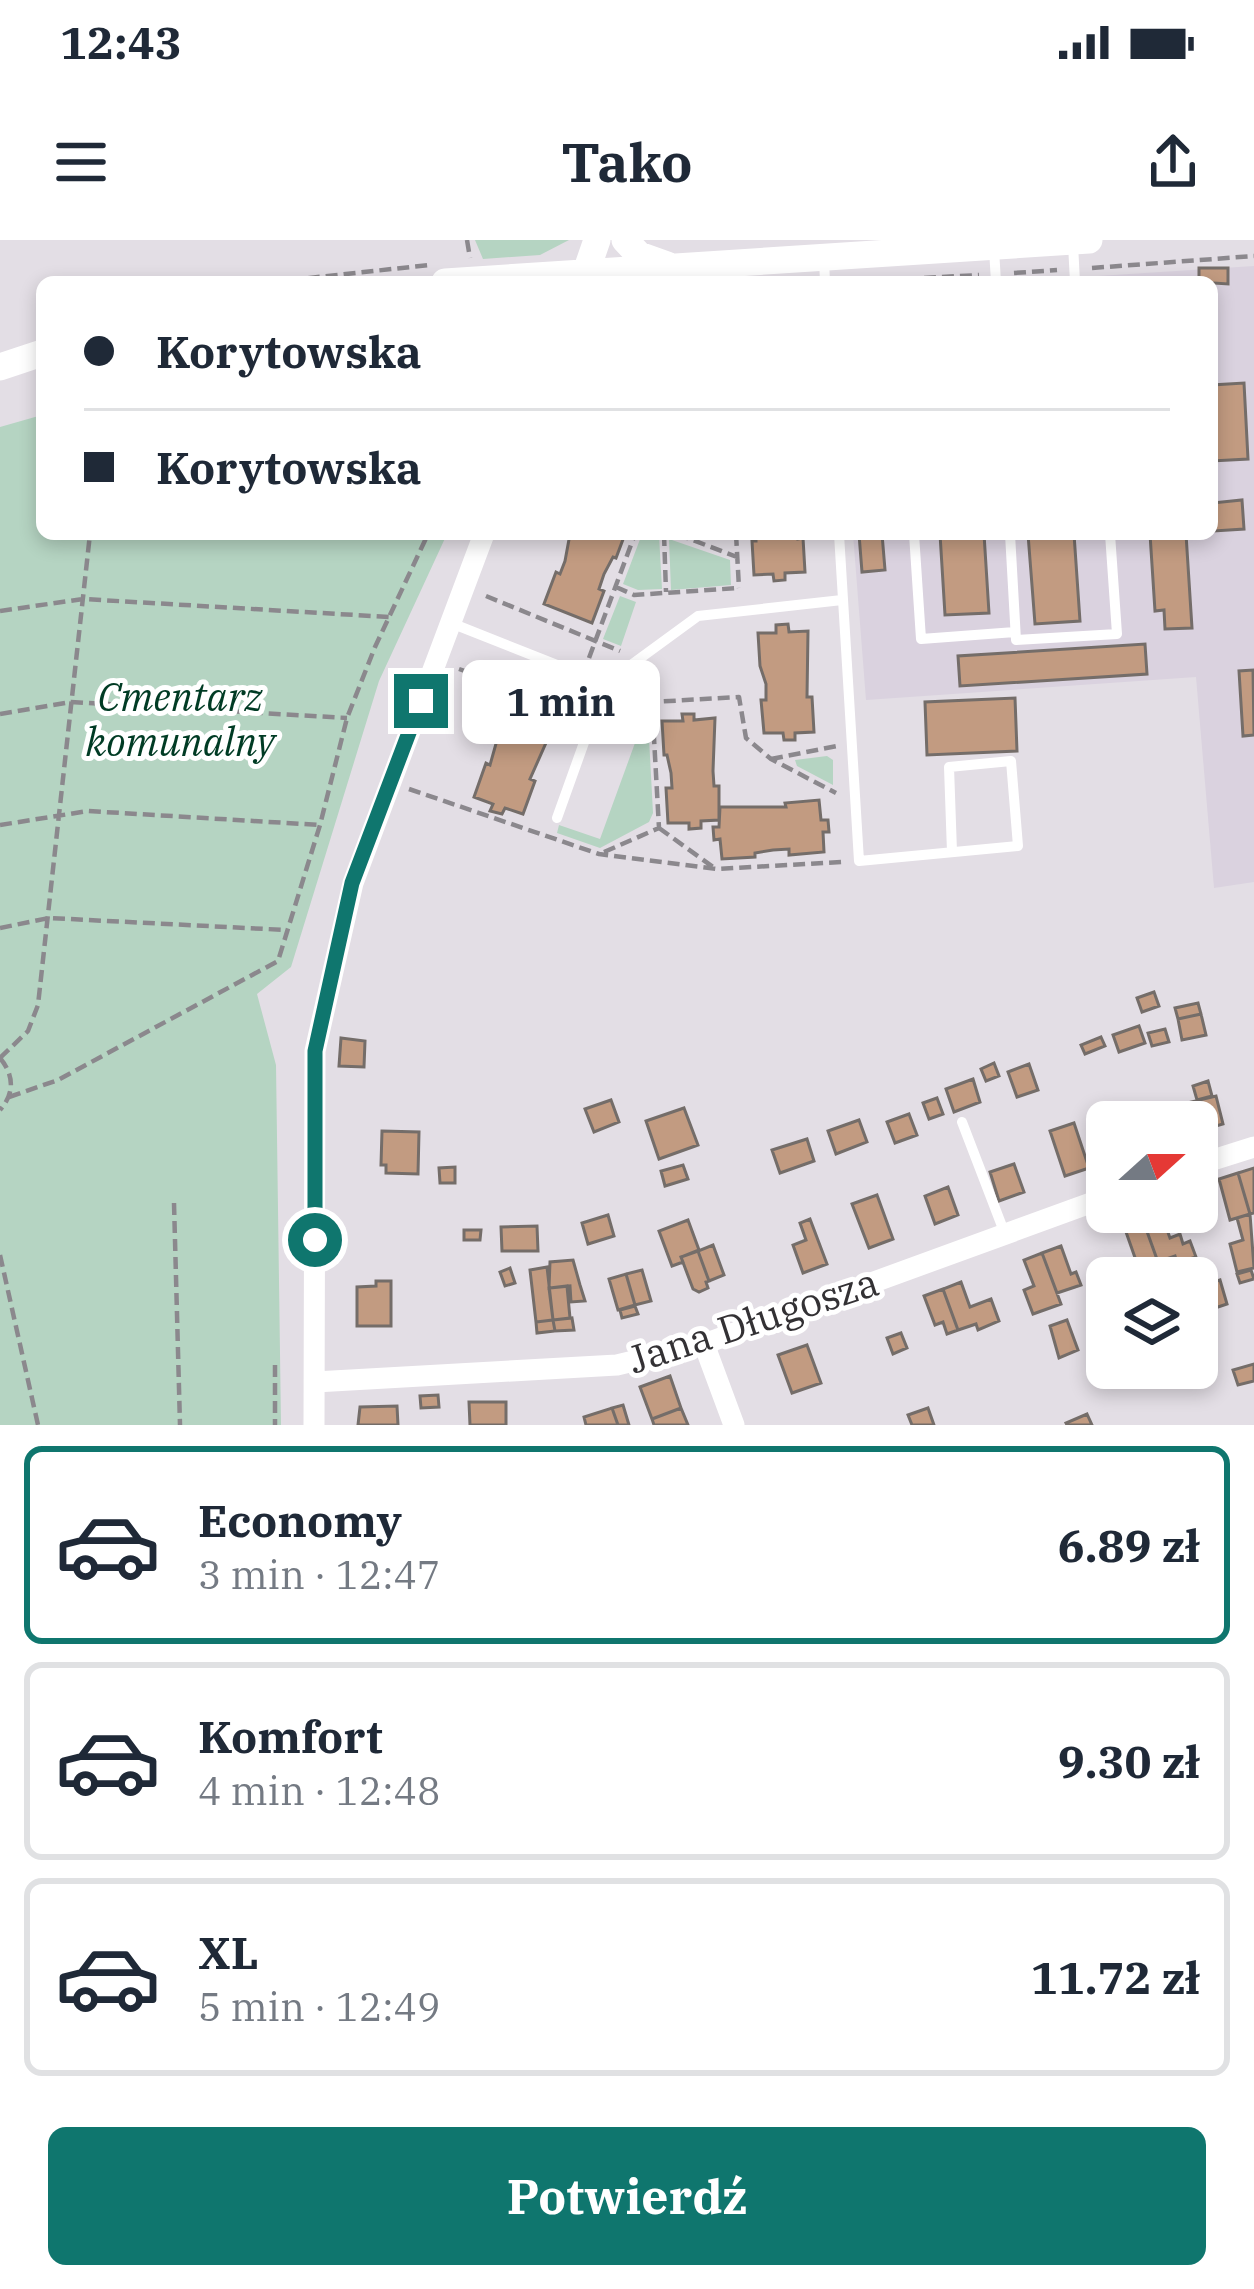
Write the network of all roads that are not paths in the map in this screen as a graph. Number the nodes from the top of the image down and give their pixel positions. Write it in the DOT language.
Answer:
graph roads {
  1 [pos="597,240"];
  2 [pos="626,240"];
  3 [pos="1089,240"];
  4 [pos="1072,241"];
  5 [pos="993,246"];
  6 [pos="671,267"];
  7 [pos="824,269"];
  8 [pos="768,271"];
  9 [pos="584,276"];
  10 [pos="593,276"];
  11 [pos="996,276"];
  12 [pos="1075,276"];
  13 [pos="36,355"];
  14 [pos="0,367"];
  15 [pos="482,540"];
  16 [pos="839,540"];
  17 [pos="914,540"];
  18 [pos="1010,540"];
  19 [pos="1111,540"];
  20 [pos="842,600"];
  21 [pos="451,623"];
  22 [pos="1015,632"];
  23 [pos="605,684"];
  24 [pos="557,818"];
  25 [pos="952,852"];
  26 [pos="962,1122"];
  27 [pos="1254,1147"];
  28 [pos="1218,1158"];
  29 [pos="1086,1205"];
  30 [pos="1005,1234"];
  31 [pos="704,1344"];
  32 [pos="315,1382"];
  33 [pos="314,1425"];
  34 [pos="734,1425"];
  1 -- 9 [label="street"];
  2 -- 6 [label="street"];
  3 -- 4 [label="street"];
  4 -- 5 [label="street"];
  4 -- 12 [label="lane"];
  5 -- 7 [label="street"];
  5 -- 11 [label="lane"];
  6 -- 8 [label="street"];
  6 -- 10 [label="street"];
  7 -- 8 [label="street"];
  13 -- 14 [label="street"];
  15 -- 21 [label="street"];
  16 -- 20 [label="lane"];
  17 -- 22 [label="lane"];
  18 -- 22 [label="lane"];
  19 -- 22 [label="lane"];
  20 -- 23 [label="lane"];
  20 -- 25 [label="lane"];
  21 -- 23 [label="lane"];
  21 -- 32 [label="street"];
  23 -- 24 [label="lane"];
  25 -- 25 [label="lane"];
  26 -- 30 [label="lane"];
  27 -- 28 [label="street"];
  29 -- 30 [label="street, Jana Długosza"];
  30 -- 31 [label="street, Jana Długosza"];
  31 -- 32 [label="street, Jana Długosza"];
  31 -- 34 [label="street"];
  32 -- 33 [label="street"];
}
